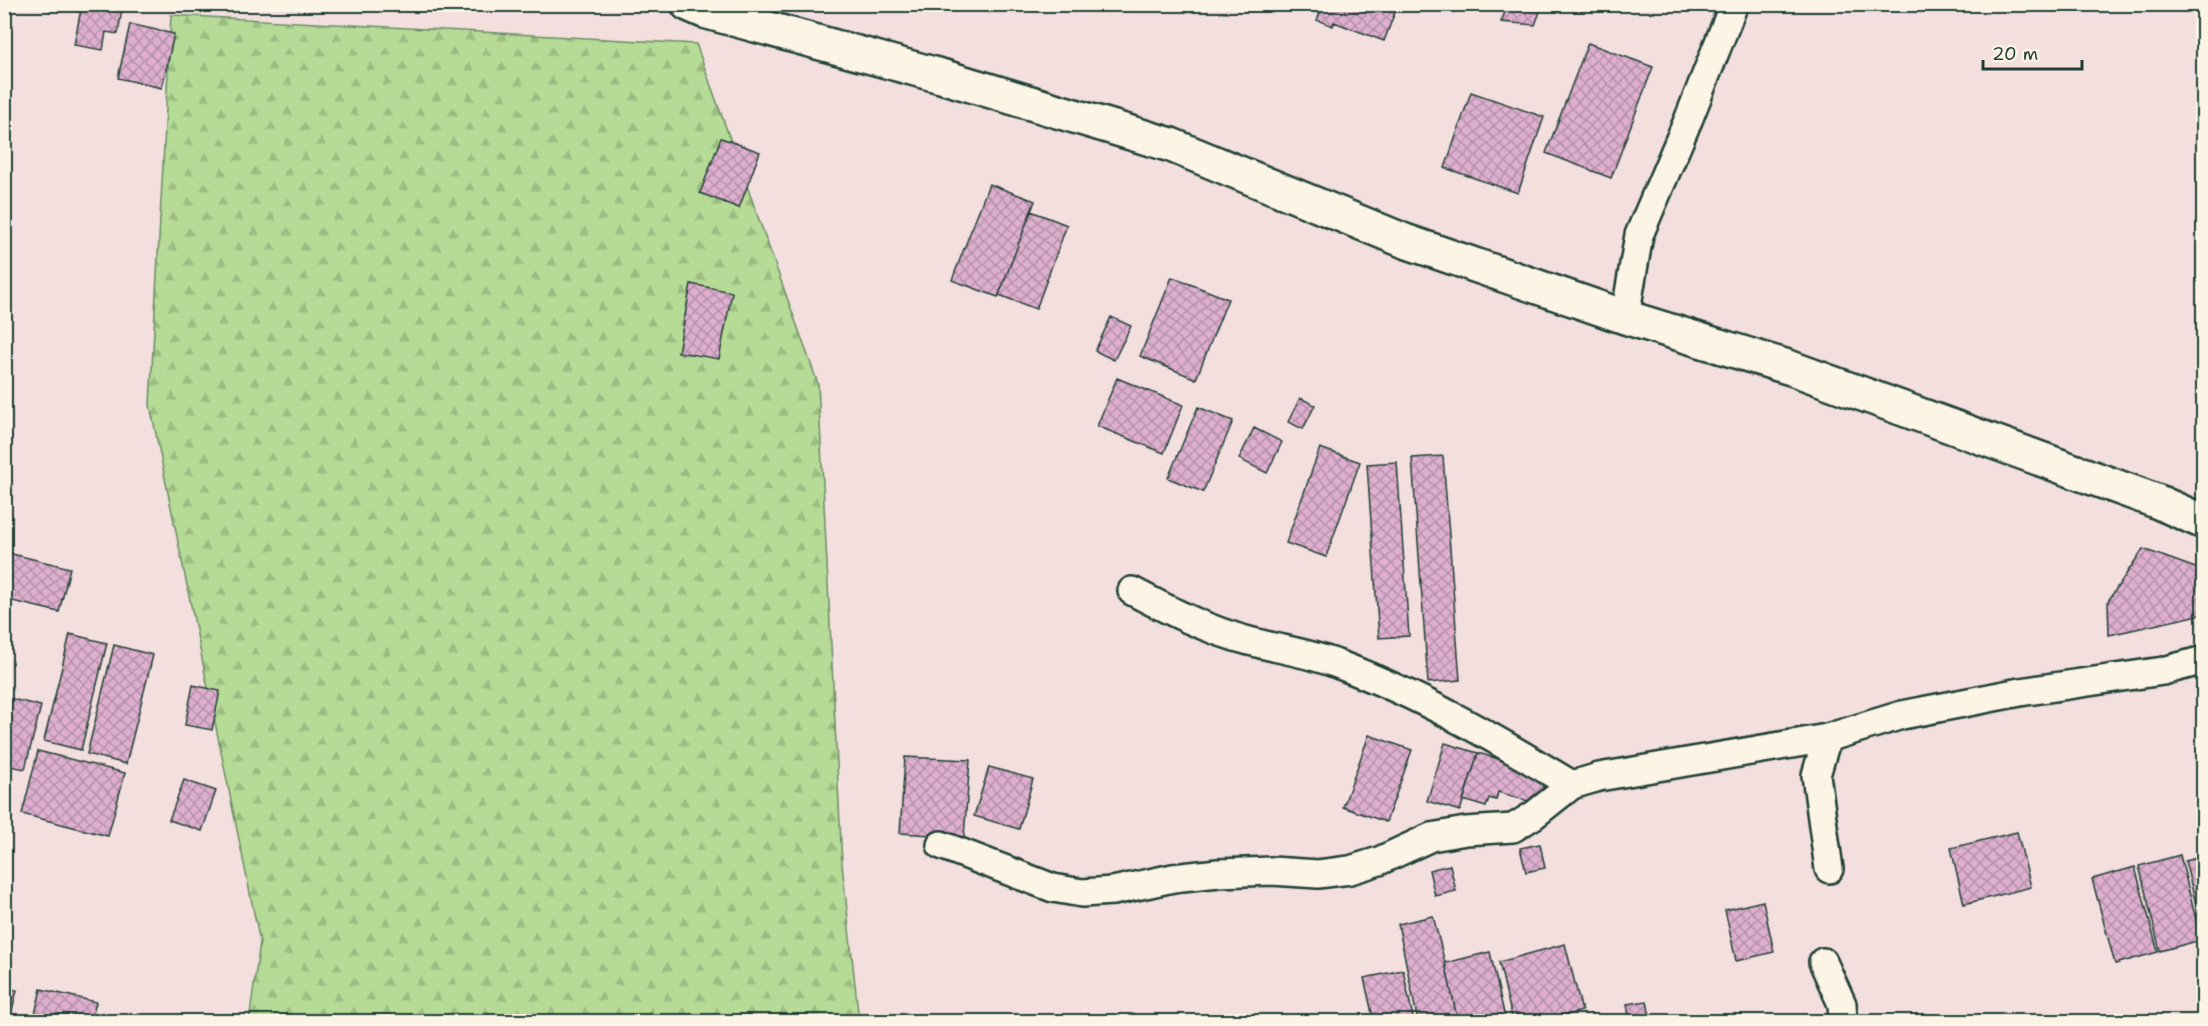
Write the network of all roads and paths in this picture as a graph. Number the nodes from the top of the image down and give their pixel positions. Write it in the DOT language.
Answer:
graph roads {
  1 [pos="1734,4"];
  2 [pos="699,7"];
  3 [pos="1625,317"];
  4 [pos="2204,522"];
  5 [pos="1132,591"];
  6 [pos="2204,660"];
  7 [pos="1827,738"];
  8 [pos="1572,784"];
  9 [pos="941,845"];
  10 [pos="1829,869"];
  11 [pos="1823,962"];
  12 [pos="1843,1022"];
  1 -- 3 [label="street"];
  2 -- 3 [label="street"];
  3 -- 4 [label="street"];
  5 -- 8 [label="street"];
  6 -- 7 [label="street"];
  7 -- 8 [label="street"];
  7 -- 10 [label="street"];
  8 -- 9 [label="street"];
  11 -- 12 [label="street"];
}
